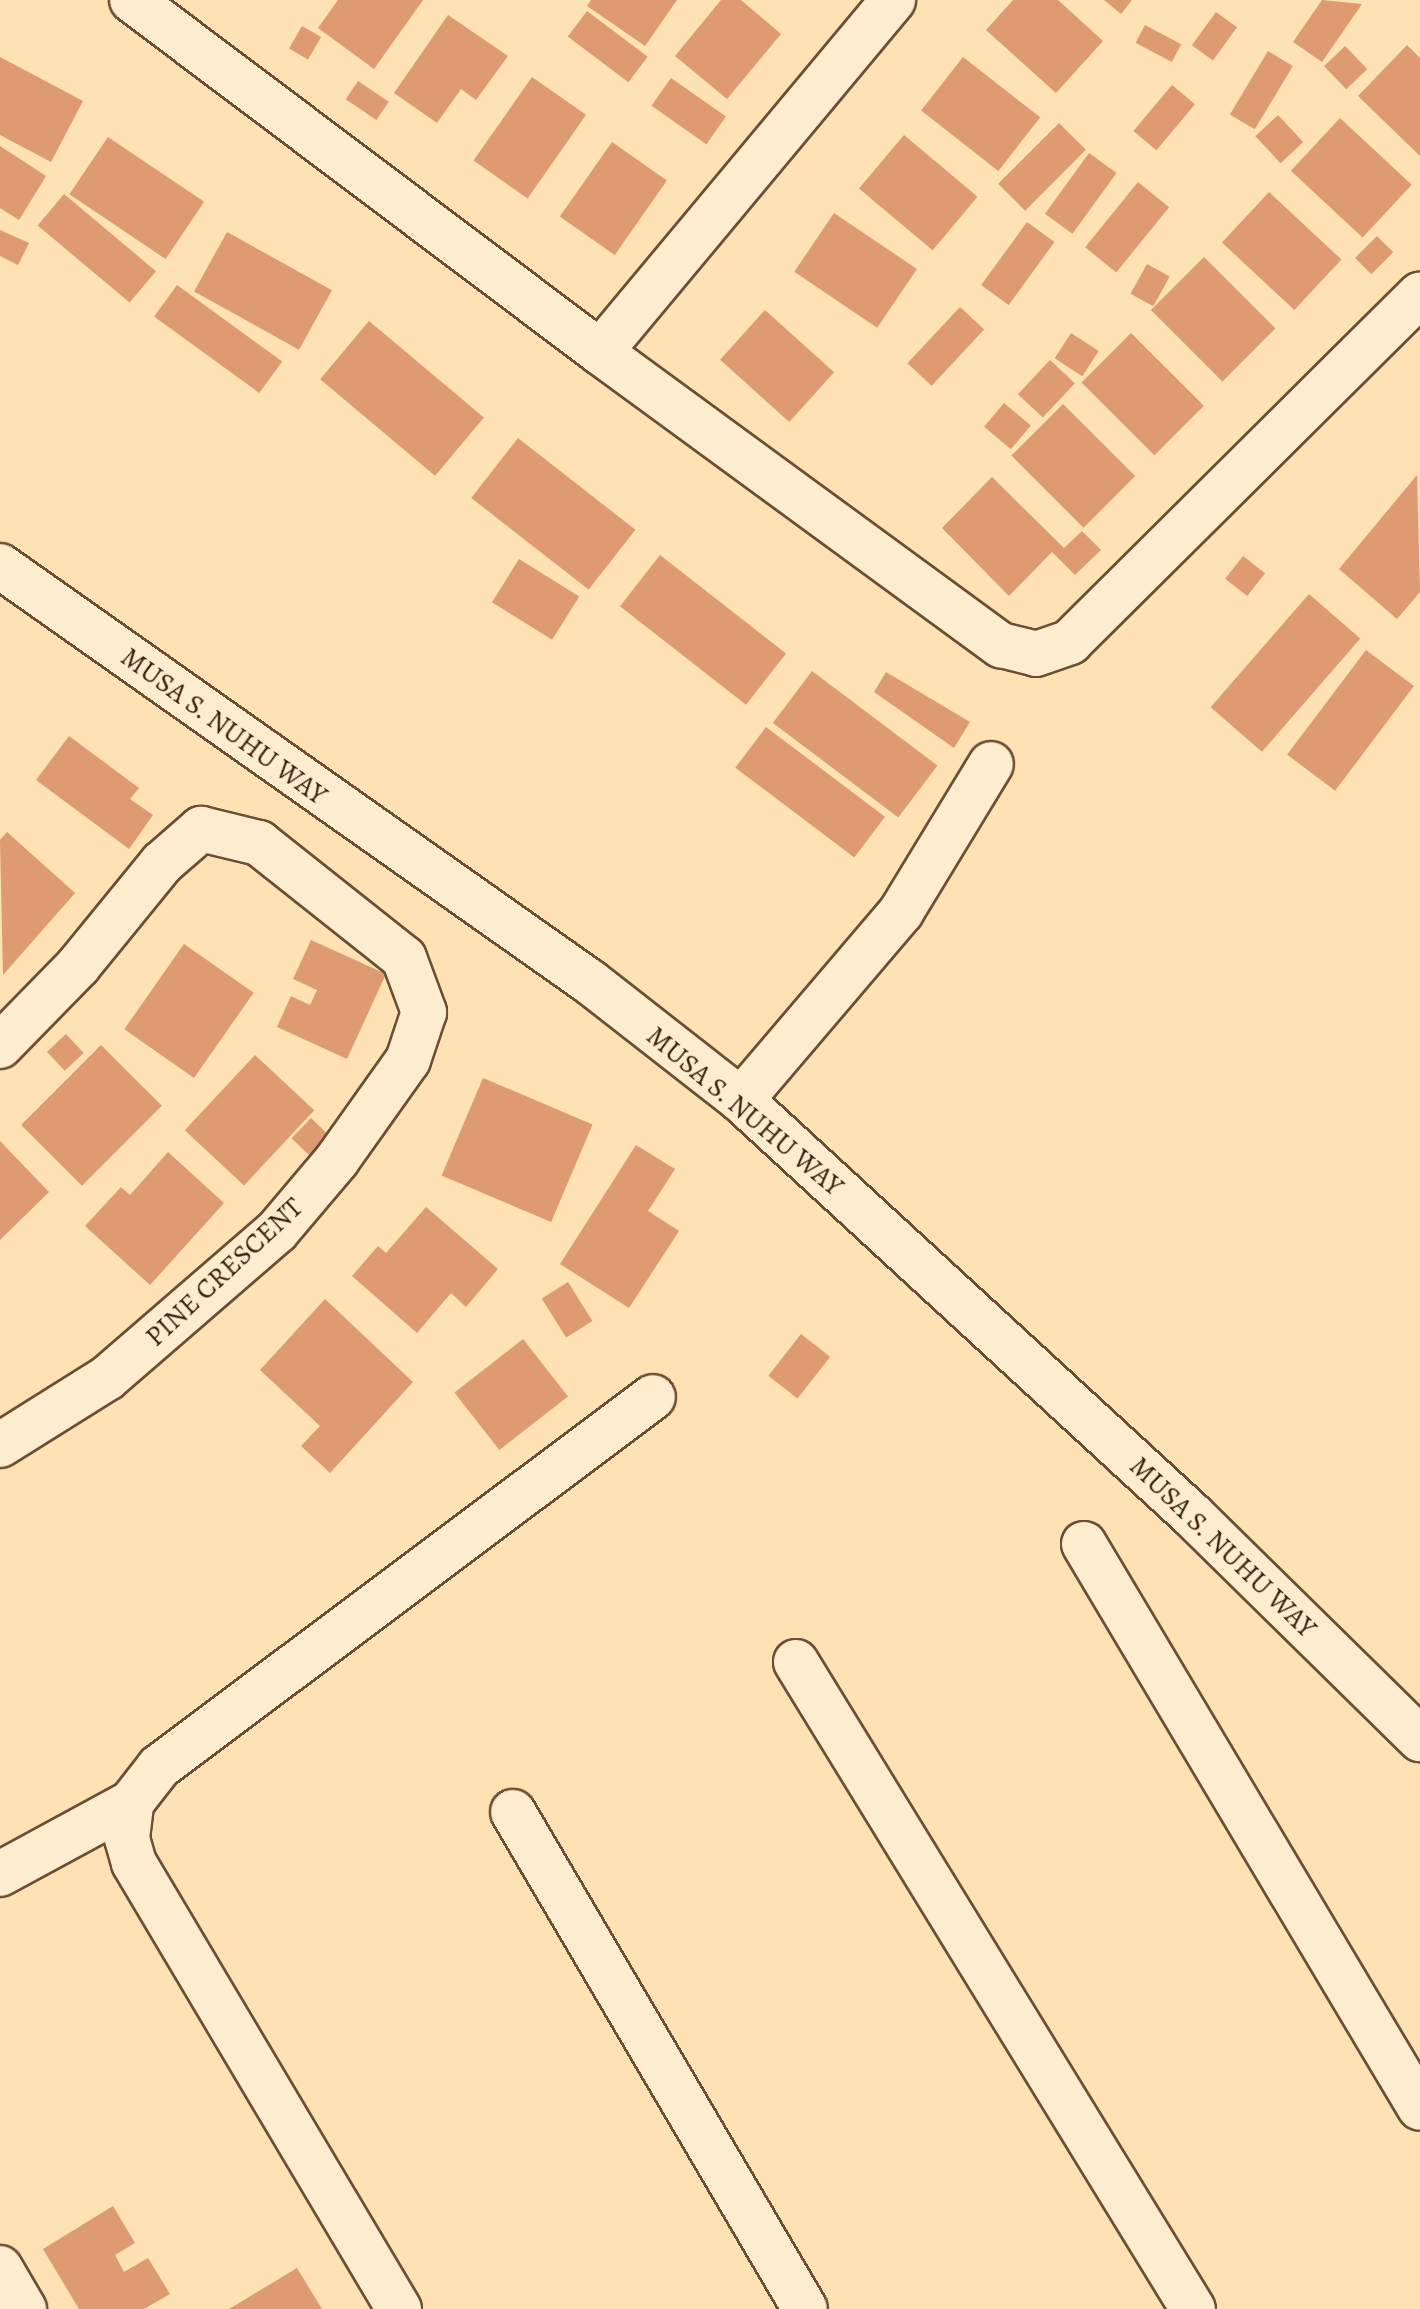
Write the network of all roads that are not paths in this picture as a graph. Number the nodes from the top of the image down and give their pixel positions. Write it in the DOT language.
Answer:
graph roads {
  1 [pos="132,0"];
  2 [pos="893,0"];
  3 [pos="1420,295"];
  4 [pos="600,352"];
  5 [pos="7,585"];
  6 [pos="991,764"];
  7 [pos="0,1046"];
  8 [pos="741,1100"];
  9 [pos="653,1397"];
  10 [pos="0,1445"];
  11 [pos="1084,1544"];
  12 [pos="796,1662"];
  13 [pos="1420,1739"];
  14 [pos="131,1803"];
  15 [pos="513,1812"];
  16 [pos="0,1874"];
  17 [pos="1389,2056"];
  18 [pos="1420,2088"];
  19 [pos="1420,2108"];
  20 [pos="0,2268"];
  21 [pos="24,2309"];
  22 [pos="399,2309"];
  23 [pos="805,2309"];
  24 [pos="1193,2309"];
  1 -- 4 [label="street"];
  2 -- 4 [label="street"];
  3 -- 4 [label="street"];
  5 -- 8 [label="street, MUSA S. NUHU WAY"];
  6 -- 8 [label="street"];
  7 -- 10 [label="street, PINE CRESCENT"];
  8 -- 13 [label="street, MUSA S. NUHU WAY"];
  9 -- 14 [label="street"];
  11 -- 17 [label="street"];
  12 -- 24 [label="street"];
  14 -- 16 [label="street"];
  14 -- 22 [label="street"];
  15 -- 23 [label="street"];
  17 -- 18 [label="street"];
  17 -- 19 [label="street"];
  20 -- 21 [label="street"];
}
